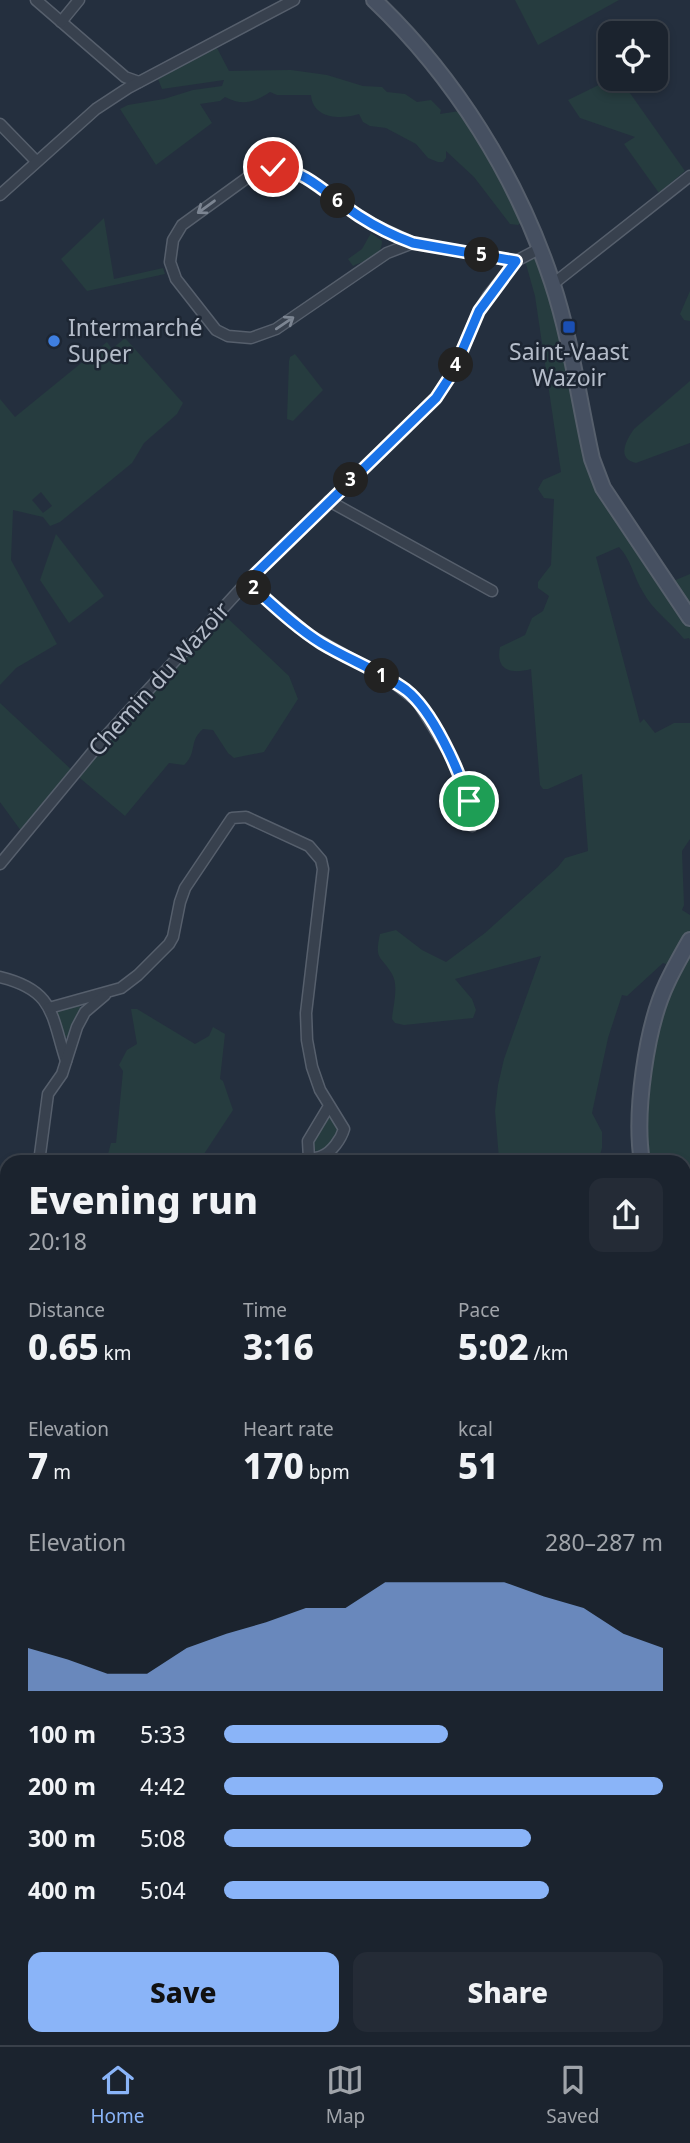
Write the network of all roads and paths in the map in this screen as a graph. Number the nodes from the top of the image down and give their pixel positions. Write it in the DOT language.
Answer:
graph roads {
  1 [pos="36,0"];
  2 [pos="79,0"];
  3 [pos="294,0"];
  4 [pos="374,0"];
  5 [pos="61,22"];
  6 [pos="139,82"];
  7 [pos="0,124"];
  8 [pos="36,162"];
  9 [pos="690,176"];
  10 [pos="0,195"];
  11 [pos="413,243"];
  12 [pos="539,248"];
  13 [pos="516,261"];
  14 [pos="553,284"];
  15 [pos="329,501"];
  16 [pos="247,582"];
  17 [pos="492,591"];
  18 [pos="690,618"];
  19 [pos="472,826"];
  20 [pos="0,864"];
  21 [pos="690,940"];
  22 [pos="0,977"];
  23 [pos="111,991"];
  24 [pos="49,1008"];
  25 [pos="66,1061"];
  26 [pos="330,1107"];
  27 [pos="39,1155"];
  28 [pos="308,1155"];
  29 [pos="324,1155"];
  30 [pos="641,1155"];
  1 -- 5 [label="street"];
  2 -- 5 [label="street"];
  3 -- 6 [label="street"];
  4 -- 12 [label="street"];
  5 -- 6 [label="street"];
  6 -- 8 [label="street"];
  7 -- 8 [label="street"];
  8 -- 10 [label="street"];
  9 -- 14 [label="street"];
  11 -- 11 [label="street, one-way"];
  11 -- 13 [label="street"];
  12 -- 13 [label="street, Chemin du Wazoir"];
  12 -- 14 [label="street"];
  13 -- 15 [label="street, Chemin du Wazoir"];
  14 -- 18 [label="street"];
  15 -- 16 [label="street, Chemin du Wazoir"];
  15 -- 17 [label="street"];
  16 -- 19 [label="street"];
  16 -- 20 [label="street, Chemin du Wazoir"];
  21 -- 30 [label="street"];
  22 -- 24 [label="street"];
  23 -- 24 [label="street"];
  23 -- 25 [label="street"];
  23 -- 26 [label="street"];
  24 -- 25 [label="street"];
  25 -- 27 [label="street"];
  26 -- 28 [label="street"];
  26 -- 29 [label="street"];
}
